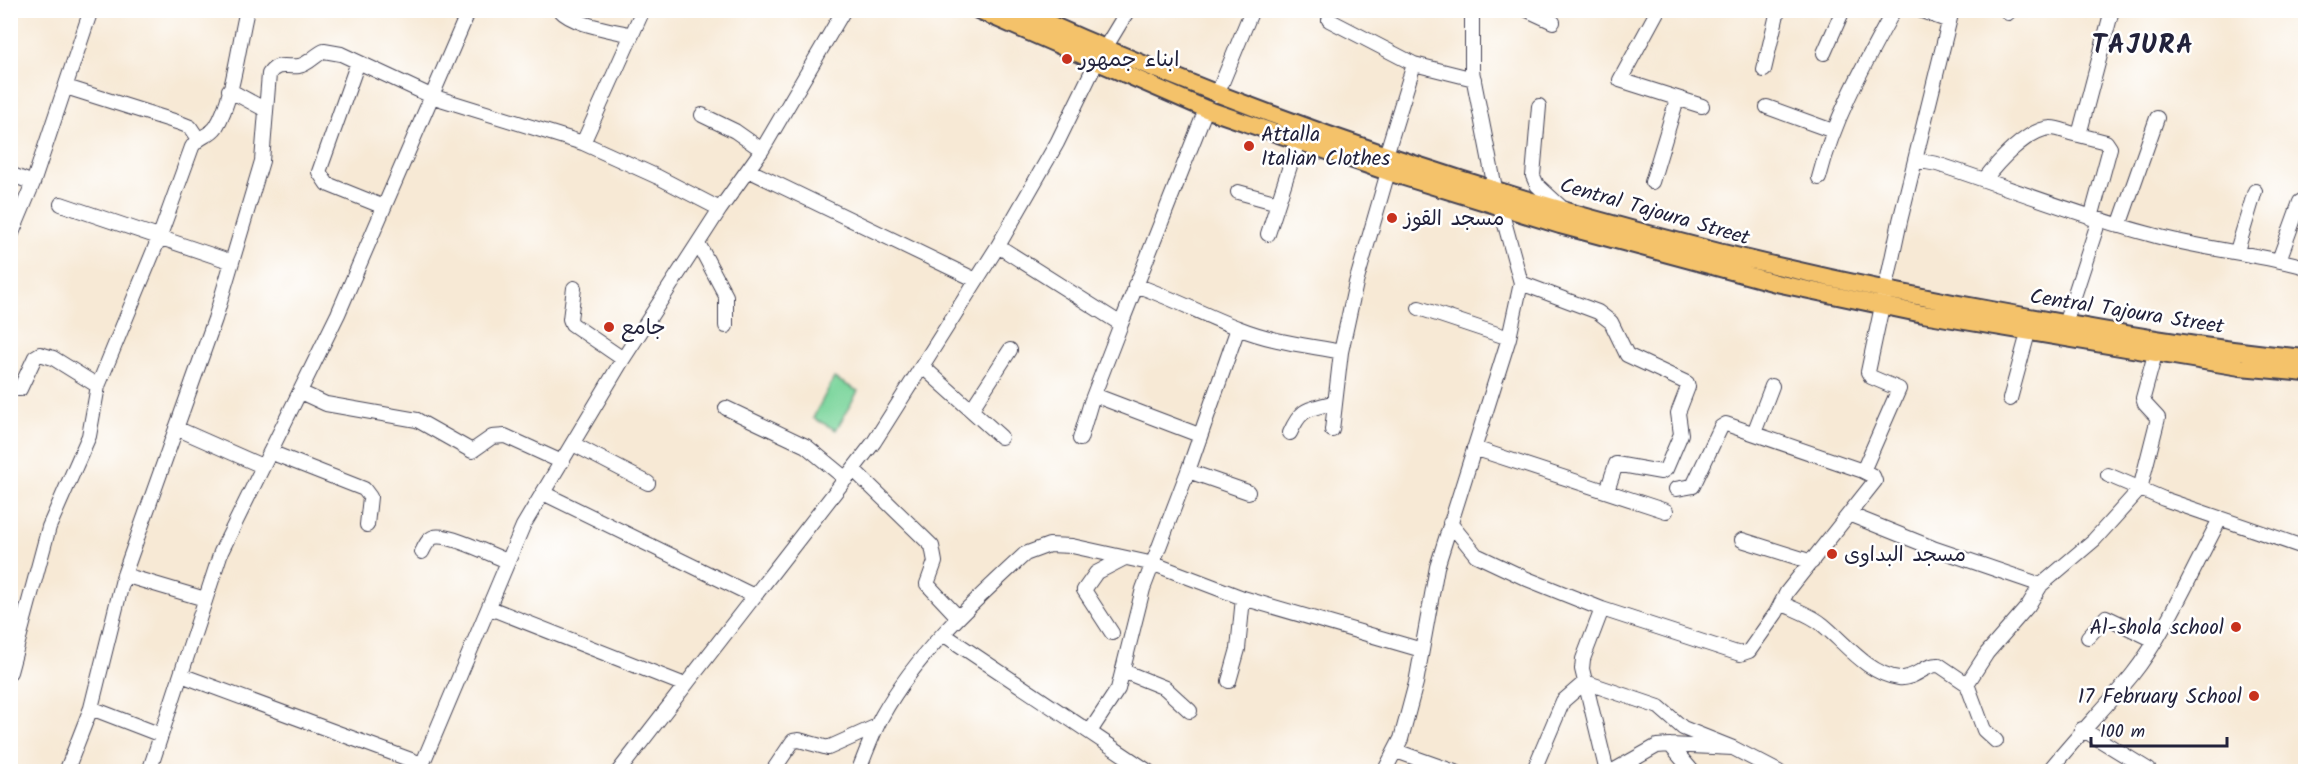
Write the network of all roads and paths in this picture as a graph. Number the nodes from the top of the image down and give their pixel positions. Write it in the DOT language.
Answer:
graph roads {
  1 [pos="91,10"];
  2 [pos="247,10"];
  3 [pos="469,10"];
  4 [pos="560,10"];
  5 [pos="644,10"];
  6 [pos="844,10"];
  7 [pos="978,10"];
  8 [pos="1018,10"];
  9 [pos="1128,10"];
  10 [pos="1252,10"];
  11 [pos="1472,10"];
  12 [pos="1527,10"];
  13 [pos="1658,10"];
  14 [pos="1779,10"];
  15 [pos="1843,10"];
  16 [pos="1894,10"];
  17 [pos="1919,10"];
  18 [pos="2112,10"];
  19 [pos="1951,16"];
  20 [pos="1329,20"];
  21 [pos="1553,22"];
  22 [pos="632,35"];
  23 [pos="1824,53"];
  24 [pos="1100,56"];
  25 [pos="358,62"];
  26 [pos="1414,64"];
  27 [pos="1764,70"];
  28 [pos="1474,79"];
  29 [pos="66,87"];
  30 [pos="229,90"];
  31 [pos="1217,95"];
  32 [pos="431,96"];
  33 [pos="1677,99"];
  34 [pos="1539,106"];
  35 [pos="1702,106"];
  36 [pos="1767,107"];
  37 [pos="1206,109"];
  38 [pos="266,110"];
  39 [pos="702,115"];
  40 [pos="2157,118"];
  41 [pos="1833,131"];
  42 [pos="2079,135"];
  43 [pos="198,139"];
  44 [pos="1298,141"];
  45 [pos="583,143"];
  46 [pos="762,150"];
  47 [pos="1386,155"];
  48 [pos="1915,160"];
  49 [pos="748,170"];
  50 [pos="1388,172"];
  51 [pos="10,174"];
  52 [pos="1819,178"];
  53 [pos="1984,180"];
  54 [pos="1652,182"];
  55 [pos="33,183"];
  56 [pos="1495,188"];
  57 [pos="2255,191"];
  58 [pos="1238,192"];
  59 [pos="2306,199"];
  60 [pos="1278,203"];
  61 [pos="61,204"];
  62 [pos="1500,206"];
  63 [pos="384,207"];
  64 [pos="720,209"];
  65 [pos="1564,209"];
  66 [pos="2095,219"];
  67 [pos="2119,226"];
  68 [pos="1268,234"];
  69 [pos="10,238"];
  70 [pos="159,238"];
  71 [pos="698,243"];
  72 [pos="998,246"];
  73 [pos="2237,251"];
  74 [pos="2279,260"];
  75 [pos="232,262"];
  76 [pos="2306,267"];
  77 [pos="976,280"];
  78 [pos="1521,283"];
  79 [pos="1135,285"];
  80 [pos="574,288"];
  81 [pos="1885,298"];
  82 [pos="1419,308"];
  83 [pos="1121,324"];
  84 [pos="2066,324"];
  85 [pos="726,326"];
  86 [pos="1238,328"];
  87 [pos="2028,333"];
  88 [pos="1509,338"];
  89 [pos="1010,350"];
  90 [pos="1341,352"];
  91 [pos="2155,354"];
  92 [pos="2306,358"];
  93 [pos="623,359"];
  94 [pos="922,366"];
  95 [pos="2306,373"];
  96 [pos="98,386"];
  97 [pos="1772,386"];
  98 [pos="10,389"];
  99 [pos="300,392"];
  100 [pos="1094,395"];
  101 [pos="2010,399"];
  102 [pos="1335,402"];
  103 [pos="726,408"];
  104 [pos="971,410"];
  105 [pos="176,428"];
  106 [pos="1332,430"];
  107 [pos="1290,433"];
  108 [pos="1754,433"];
  109 [pos="1199,435"];
  110 [pos="1001,437"];
  111 [pos="1080,440"];
  112 [pos="573,444"];
  113 [pos="1474,448"];
  114 [pos="270,452"];
  115 [pos="562,462"];
  116 [pos="262,466"];
  117 [pos="1188,471"];
  118 [pos="1863,471"];
  119 [pos="2108,474"];
  120 [pos="850,475"];
  121 [pos="648,483"];
  122 [pos="1676,489"];
  123 [pos="2140,489"];
  124 [pos="1607,491"];
  125 [pos="1248,492"];
  126 [pos="543,493"];
  127 [pos="1666,511"];
  128 [pos="1851,515"];
  129 [pos="2220,519"];
  130 [pos="1450,523"];
  131 [pos="367,525"];
  132 [pos="1742,540"];
  133 [pos="2306,548"];
  134 [pos="422,552"];
  135 [pos="1123,559"];
  136 [pos="507,561"];
  137 [pos="1812,562"];
  138 [pos="1154,564"];
  139 [pos="124,574"];
  140 [pos="2041,585"];
  141 [pos="754,596"];
  142 [pos="1243,598"];
  143 [pos="206,599"];
  144 [pos="1781,603"];
  145 [pos="490,608"];
  146 [pos="1602,609"];
  147 [pos="958,617"];
  148 [pos="1112,633"];
  149 [pos="943,634"];
  150 [pos="2088,637"];
  151 [pos="2154,640"];
  152 [pos="1422,650"];
  153 [pos="1123,671"];
  154 [pos="10,672"];
  155 [pos="181,675"];
  156 [pos="1229,681"];
  157 [pos="1585,682"];
  158 [pos="1966,684"];
  159 [pos="685,685"];
  160 [pos="91,708"];
  161 [pos="1190,711"];
  162 [pos="877,726"];
  163 [pos="2082,729"];
  164 [pos="1091,730"];
  165 [pos="161,735"];
  166 [pos="1996,741"];
  167 [pos="1670,745"];
  168 [pos="1733,748"];
  169 [pos="1396,751"];
  170 [pos="421,768"];
  171 [pos="2149,770"];
  172 [pos="66,771"];
  173 [pos="149,771"];
  174 [pos="618,771"];
  175 [pos="772,771"];
  176 [pos="858,771"];
  177 [pos="1149,771"];
  178 [pos="1384,771"];
  179 [pos="1455,771"];
  180 [pos="1533,771"];
  181 [pos="1609,771"];
  182 [pos="1693,771"];
  183 [pos="1779,771"];
  184 [pos="2048,771"];
  1 -- 29 [label="street"];
  2 -- 30 [label="street"];
  3 -- 32 [label="street"];
  4 -- 22 [label="street"];
  5 -- 22 [label="street"];
  6 -- 46 [label="street"];
  7 -- 24 [label="main road"];
  8 -- 24 [label="main road, Central Tajoura Street"];
  9 -- 24 [label="street"];
  10 -- 31 [label="street"];
  11 -- 28 [label="street"];
  12 -- 21 [label="street"];
  13 -- 33 [label="street"];
  14 -- 27 [label="street"];
  15 -- 23 [label="street"];
  16 -- 41 [label="street"];
  17 -- 19 [label="street"];
  18 -- 42 [label="street"];
  19 -- 48 [label="street"];
  20 -- 26 [label="street"];
  22 -- 45 [label="street"];
  24 -- 31 [label="main road, Central Tajoura Street"];
  24 -- 37 [label="main road"];
  24 -- 72 [label="street"];
  25 -- 32 [label="street"];
  25 -- 38 [label="street"];
  25 -- 63 [label="street"];
  26 -- 28 [label="street"];
  26 -- 47 [label="street"];
  28 -- 56 [label="street"];
  29 -- 43 [label="street"];
  29 -- 55 [label="street"];
  30 -- 38 [label="street"];
  30 -- 43 [label="street"];
  31 -- 47 [label="main road, Central Tajoura Street"];
  32 -- 45 [label="street"];
  32 -- 63 [label="street"];
  33 -- 35 [label="street"];
  33 -- 54 [label="street"];
  34 -- 65 [label="street"];
  36 -- 41 [label="street"];
  37 -- 44 [label="main road"];
  37 -- 79 [label="street"];
  38 -- 75 [label="street"];
  39 -- 46 [label="street"];
  40 -- 67 [label="street"];
  41 -- 52 [label="street"];
  42 -- 53 [label="street"];
  42 -- 66 [label="street"];
  43 -- 70 [label="street"];
  44 -- 50 [label="main road"];
  44 -- 60 [label="street"];
  45 -- 64 [label="street"];
  46 -- 49 [label="street"];
  47 -- 56 [label="main road, Central Tajoura Street"];
  48 -- 53 [label="street"];
  48 -- 81 [label="street"];
  49 -- 64 [label="street"];
  49 -- 77 [label="street"];
  50 -- 62 [label="main road"];
  50 -- 90 [label="street"];
  51 -- 55 [label="street"];
  53 -- 66 [label="street"];
  55 -- 69 [label="street"];
  56 -- 62 [label="street"];
  56 -- 65 [label="main road, Central Tajoura Street"];
  57 -- 73 [label="street"];
  58 -- 60 [label="street"];
  59 -- 74 [label="street"];
  60 -- 68 [label="street"];
  61 -- 70 [label="street"];
  62 -- 78 [label="street"];
  62 -- 81 [label="main road"];
  63 -- 99 [label="street"];
  64 -- 71 [label="street"];
  65 -- 81 [label="main road, Central Tajoura Street"];
  66 -- 67 [label="street"];
  66 -- 84 [label="street"];
  67 -- 73 [label="street"];
  70 -- 75 [label="street"];
  70 -- 96 [label="street"];
  71 -- 85 [label="street"];
  71 -- 93 [label="street"];
  72 -- 77 [label="street"];
  72 -- 83 [label="street"];
  73 -- 74 [label="street"];
  74 -- 76 [label="street"];
  75 -- 105 [label="street"];
  77 -- 94 [label="street"];
  78 -- 88 [label="street"];
  78 -- 124 [label="street"];
  79 -- 83 [label="street"];
  79 -- 86 [label="street"];
  80 -- 93 [label="street"];
  81 -- 84 [label="main road, Central Tajoura Street"];
  81 -- 87 [label="main road"];
  81 -- 118 [label="street"];
  82 -- 88 [label="street"];
  83 -- 100 [label="street"];
  84 -- 92 [label="main road, Central Tajoura Street"];
  86 -- 90 [label="street"];
  86 -- 109 [label="street"];
  87 -- 91 [label="main road"];
  87 -- 101 [label="street"];
  88 -- 113 [label="street"];
  89 -- 104 [label="street"];
  90 -- 102 [label="street"];
  91 -- 95 [label="main road"];
  91 -- 123 [label="street"];
  93 -- 112 [label="street"];
  94 -- 104 [label="street"];
  94 -- 120 [label="street"];
  96 -- 98 [label="street"];
  96 -- 154 [label="street"];
  97 -- 108 [label="street"];
  99 -- 114 [label="street"];
  99 -- 115 [label="street"];
  100 -- 109 [label="street"];
  100 -- 111 [label="street"];
  102 -- 106 [label="street"];
  102 -- 107 [label="street"];
  103 -- 120 [label="street"];
  104 -- 110 [label="street"];
  105 -- 116 [label="street"];
  105 -- 139 [label="street"];
  108 -- 118 [label="street"];
  108 -- 122 [label="street"];
  109 -- 117 [label="street"];
  112 -- 115 [label="street"];
  112 -- 121 [label="street"];
  113 -- 124 [label="street"];
  113 -- 130 [label="street"];
  114 -- 116 [label="street"];
  114 -- 131 [label="street"];
  115 -- 126 [label="street"];
  116 -- 143 [label="street"];
  117 -- 125 [label="street"];
  117 -- 138 [label="street"];
  118 -- 128 [label="street"];
  119 -- 123 [label="street"];
  120 -- 141 [label="street"];
  120 -- 147 [label="street"];
  123 -- 129 [label="street"];
  123 -- 140 [label="street"];
  124 -- 127 [label="street"];
  126 -- 136 [label="street"];
  126 -- 141 [label="street"];
  128 -- 137 [label="street"];
  128 -- 140 [label="street"];
  129 -- 133 [label="street"];
  129 -- 151 [label="street"];
  130 -- 146 [label="street"];
  130 -- 152 [label="street"];
  132 -- 137 [label="street"];
  134 -- 136 [label="street"];
  135 -- 138 [label="street"];
  135 -- 147 [label="street"];
  135 -- 148 [label="street"];
  136 -- 145 [label="street"];
  137 -- 144 [label="street"];
  138 -- 142 [label="street"];
  138 -- 153 [label="street"];
  139 -- 143 [label="street"];
  139 -- 160 [label="street"];
  140 -- 158 [label="street"];
  141 -- 159 [label="street"];
  142 -- 152 [label="street"];
  142 -- 156 [label="street"];
  143 -- 155 [label="street"];
  144 -- 146 [label="street"];
  144 -- 158 [label="street"];
  145 -- 159 [label="street"];
  145 -- 170 [label="street"];
  146 -- 157 [label="street"];
  147 -- 149 [label="street"];
  149 -- 162 [label="street"];
  149 -- 164 [label="street"];
  150 -- 151 [label="street"];
  151 -- 163 [label="street"];
  152 -- 169 [label="street"];
  153 -- 161 [label="street"];
  153 -- 164 [label="street"];
  155 -- 165 [label="street"];
  155 -- 170 [label="street"];
  157 -- 168 [label="street"];
  157 -- 180 [label="street"];
  157 -- 181 [label="street"];
  158 -- 166 [label="street"];
  159 -- 174 [label="street"];
  160 -- 165 [label="street"];
  160 -- 172 [label="street"];
  162 -- 175 [label="street"];
  162 -- 176 [label="street"];
  163 -- 171 [label="street"];
  163 -- 184 [label="street"];
  164 -- 177 [label="street"];
  165 -- 173 [label="street"];
  167 -- 168 [label="street"];
  167 -- 181 [label="street"];
  167 -- 182 [label="street"];
  168 -- 183 [label="street"];
  169 -- 178 [label="street"];
  169 -- 179 [label="street"];
}
